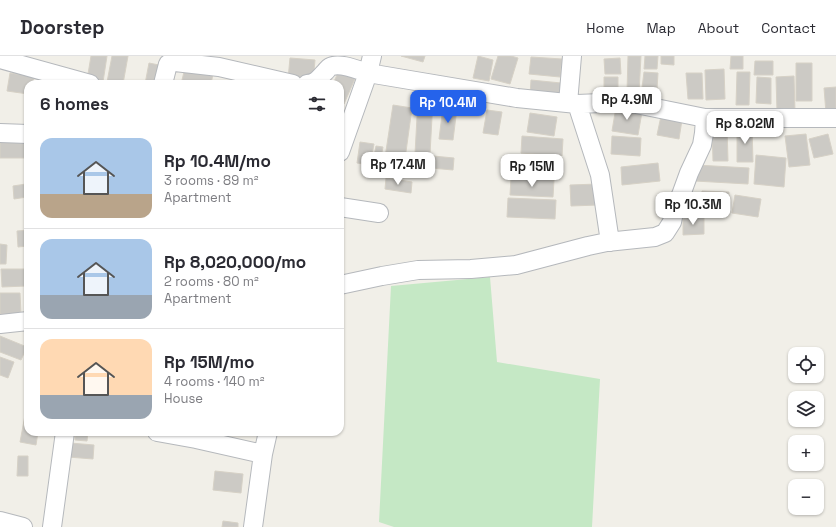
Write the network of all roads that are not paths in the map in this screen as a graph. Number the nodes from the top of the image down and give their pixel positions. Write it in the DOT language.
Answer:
graph roads {
  1 [pos="572,56"];
  2 [pos="0,59"];
  3 [pos="370,64"];
  4 [pos="76,80"];
  5 [pos="164,80"];
  6 [pos="276,80"];
  7 [pos="317,80"];
  8 [pos="573,104"];
  9 [pos="705,118"];
  10 [pos="836,118"];
  11 [pos="0,133"];
  12 [pos="24,134"];
  13 [pos="344,140"];
  14 [pos="344,208"];
  15 [pos="379,213"];
  16 [pos="610,242"];
  17 [pos="344,284"];
  18 [pos="24,321"];
  19 [pos="0,324"];
  20 [pos="64,436"];
  21 [pos="179,436"];
  22 [pos="267,436"];
  23 [pos="263,454"];
  24 [pos="0,521"];
  25 [pos="23,527"];
  26 [pos="52,527"];
  27 [pos="253,527"];
  1 -- 8 [label="street"];
  2 -- 4 [label="street"];
  3 -- 7 [label="street"];
  3 -- 8 [label="street"];
  3 -- 13 [label="street"];
  5 -- 6 [label="street"];
  8 -- 9 [label="street"];
  8 -- 16 [label="street"];
  9 -- 10 [label="street"];
  9 -- 16 [label="street"];
  11 -- 12 [label="street"];
  14 -- 15 [label="street"];
  16 -- 17 [label="street"];
  18 -- 19 [label="street"];
  20 -- 26 [label="street"];
  21 -- 23 [label="street"];
  22 -- 23 [label="street"];
  23 -- 27 [label="street"];
  24 -- 25 [label="street"];
}
